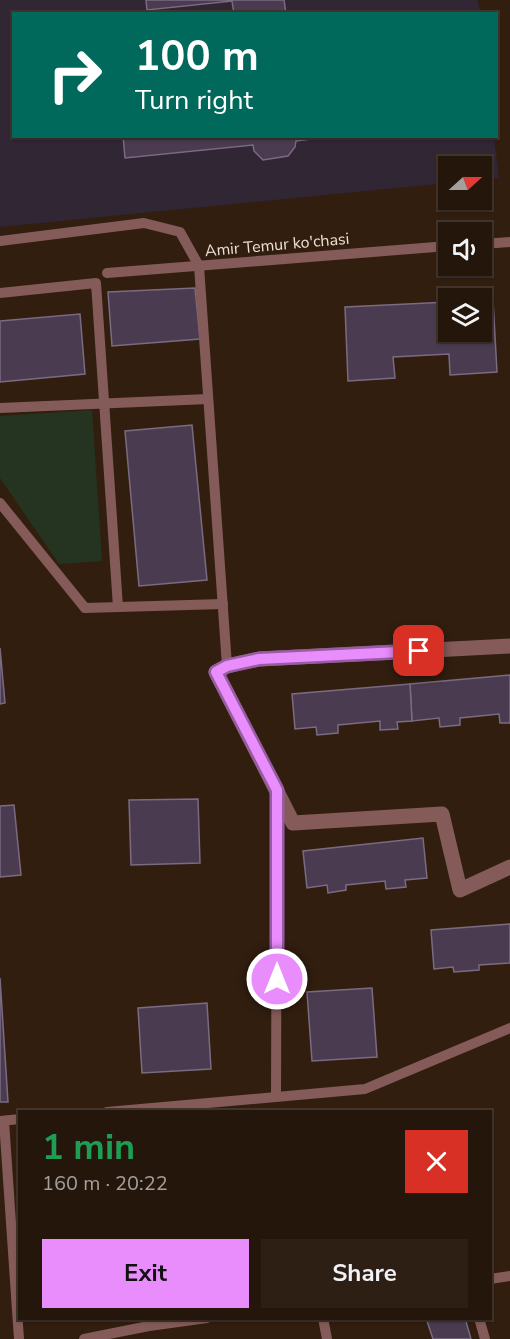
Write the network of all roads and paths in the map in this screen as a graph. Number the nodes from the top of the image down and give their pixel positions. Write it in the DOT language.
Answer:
graph roads {
  1 [pos="0,241"];
  2 [pos="510,242"];
  3 [pos="492,243"];
  4 [pos="438,247"];
  5 [pos="199,266"];
  6 [pos="107,273"];
  7 [pos="0,293"];
  8 [pos="208,399"];
  9 [pos="105,403"];
  10 [pos="0,408"];
  11 [pos="0,503"];
  12 [pos="223,604"];
  13 [pos="118,607"];
  14 [pos="510,646"];
  15 [pos="227,666"];
  16 [pos="277,790"];
  17 [pos="510,867"];
  18 [pos="510,1028"];
  19 [pos="276,1097"];
  20 [pos="130,1110"];
  21 [pos="18,1119"];
  22 [pos="2,1121"];
  23 [pos="510,1276"];
  24 [pos="492,1279"];
  25 [pos="192,1320"];
  26 [pos="323,1320"];
  27 [pos="480,1320"];
  28 [pos="19,1339"];
  29 [pos="84,1339"];
  30 [pos="327,1339"];
  31 [pos="485,1339"];
  1 -- 5 [label="lane"];
  2 -- 3 [label="lane"];
  4 -- 5 [label="lane, Amir Temur ko'chasi"];
  5 -- 6 [label="lane, Amir Temur ko'chasi"];
  5 -- 8 [label="lane"];
  7 -- 9 [label="lane"];
  8 -- 9 [label="lane"];
  8 -- 12 [label="lane"];
  9 -- 10 [label="lane"];
  9 -- 13 [label="lane"];
  11 -- 13 [label="lane"];
  12 -- 13 [label="lane"];
  12 -- 15 [label="lane"];
  14 -- 15 [label="street"];
  15 -- 16 [label="street"];
  16 -- 17 [label="street"];
  16 -- 19 [label="lane"];
  18 -- 19 [label="lane"];
  19 -- 20 [label="lane"];
  21 -- 22 [label="lane"];
  22 -- 28 [label="lane"];
  23 -- 24 [label="lane"];
  25 -- 29 [label="lane"];
  26 -- 30 [label="lane"];
  27 -- 31 [label="lane"];
}
